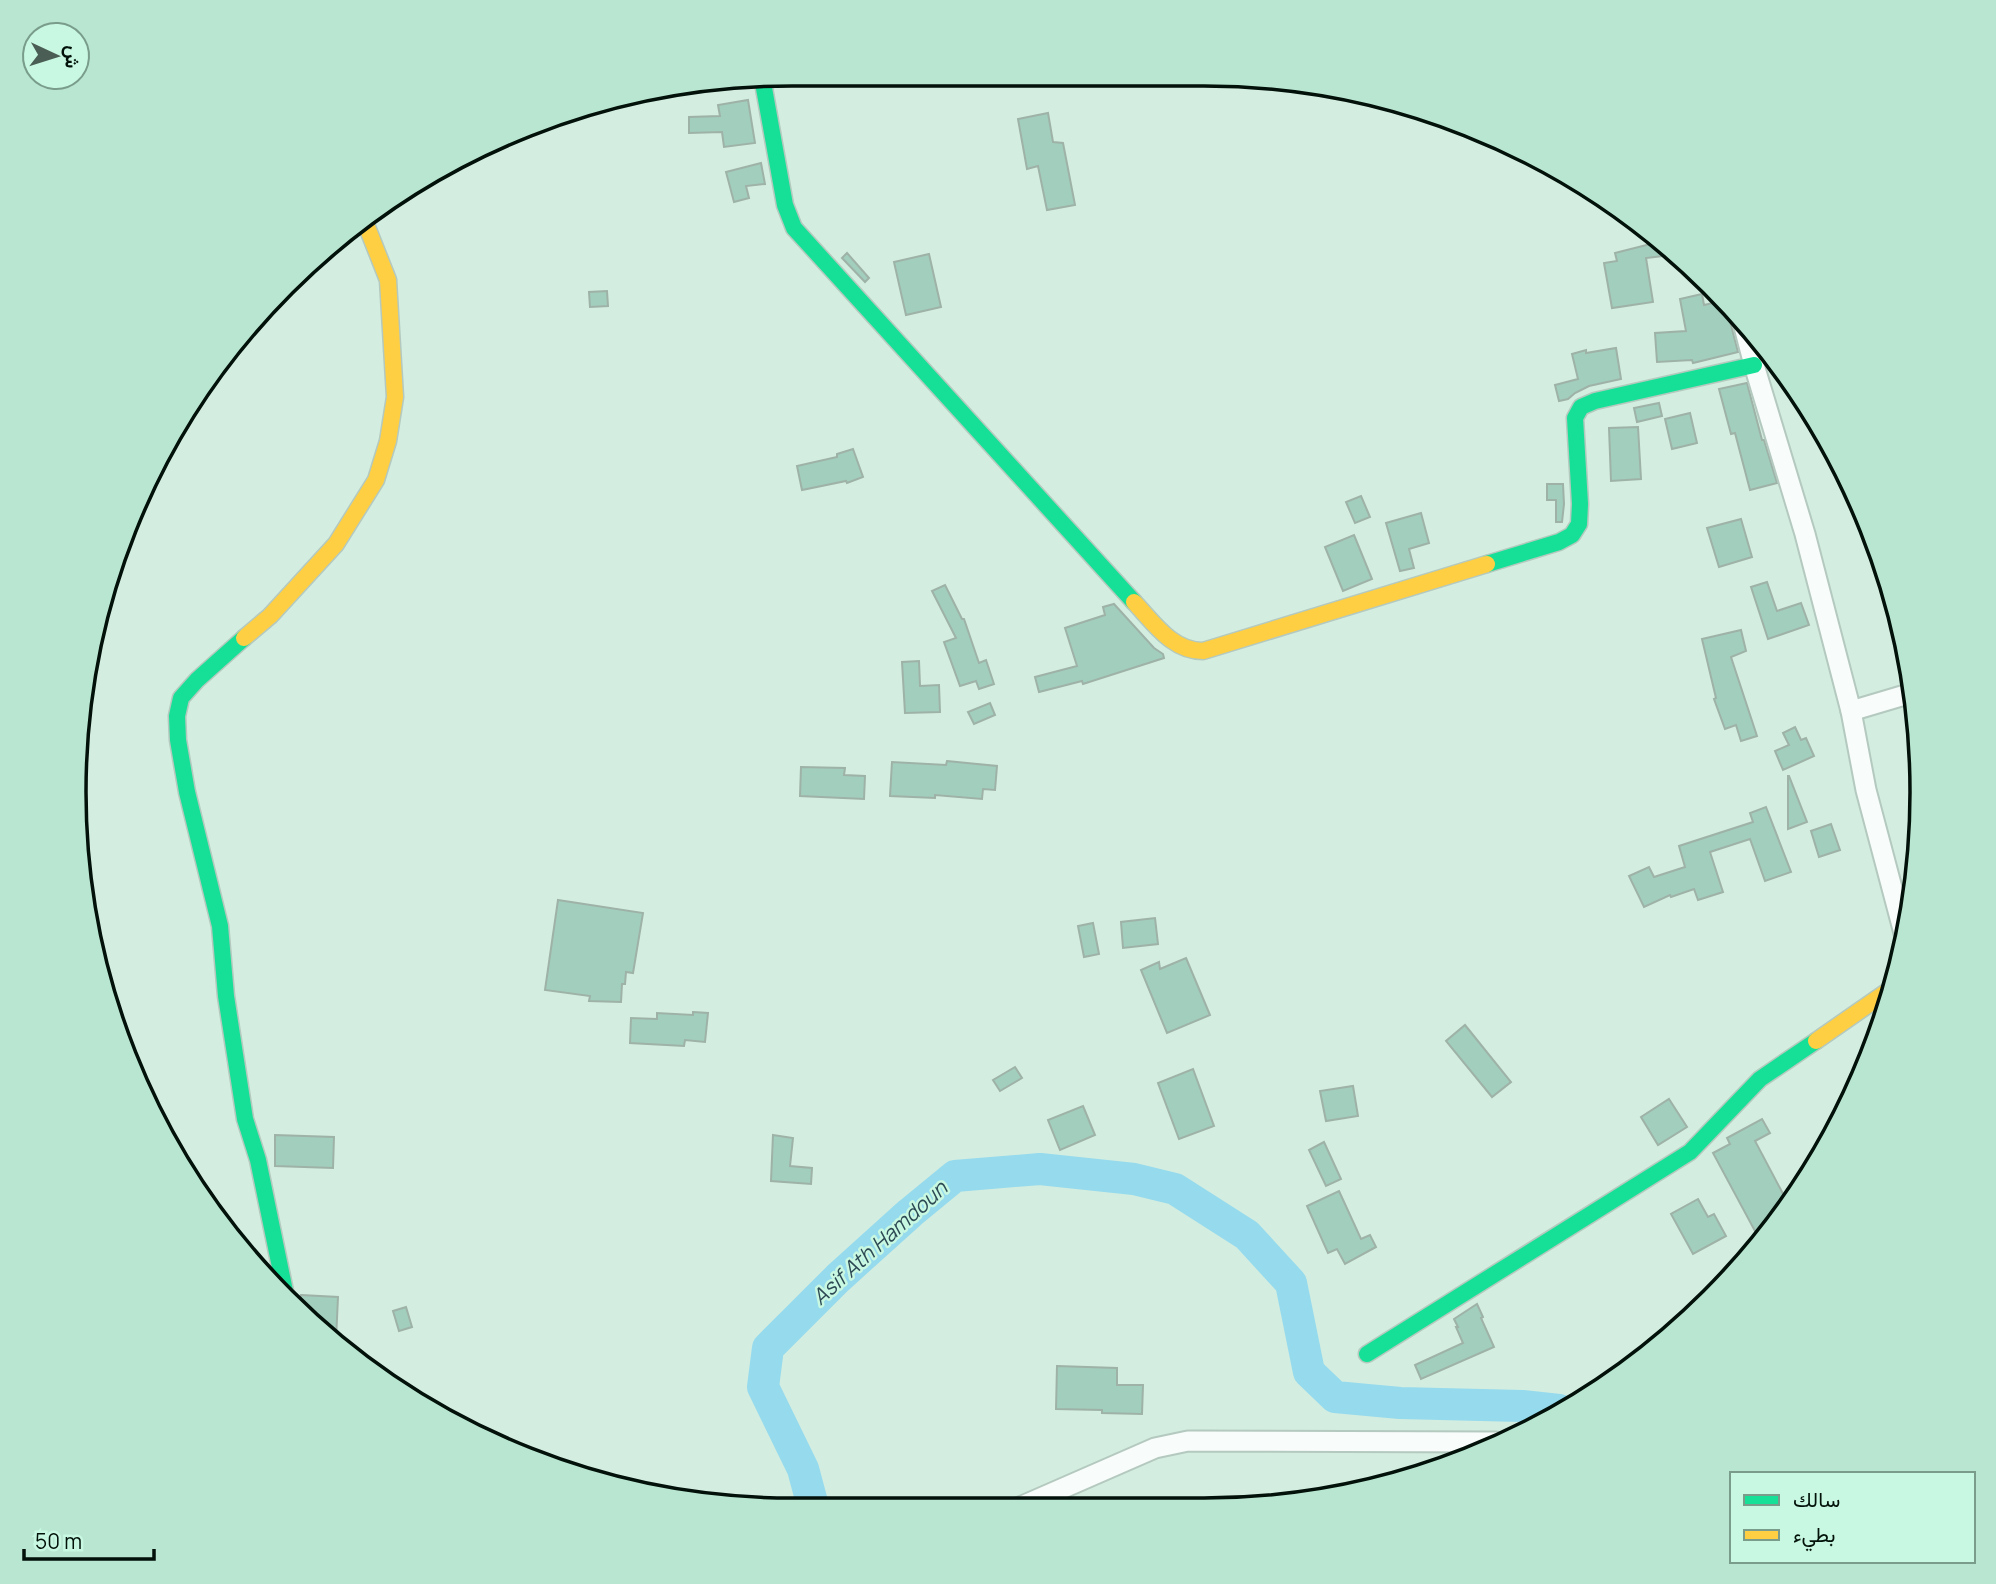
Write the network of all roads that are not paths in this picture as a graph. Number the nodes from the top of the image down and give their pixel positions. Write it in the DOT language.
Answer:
graph roads {
  1 [pos="764,87"];
  2 [pos="368,228"];
  3 [pos="1748,342"];
  4 [pos="1754,365"];
  5 [pos="1903,695"];
  6 [pos="1851,711"];
  7 [pos="1899,915"];
  8 [pos="1880,997"];
  9 [pos="283,1280"];
  10 [pos="1367,1354"];
  11 [pos="1479,1442"];
  12 [pos="1041,1498"];
  1 -- 4 [label="street"];
  2 -- 9 [label="street"];
  3 -- 4 [label="street"];
  4 -- 6 [label="street"];
  5 -- 6 [label="street"];
  6 -- 7 [label="street"];
  8 -- 10 [label="street"];
  11 -- 12 [label="street"];
}
